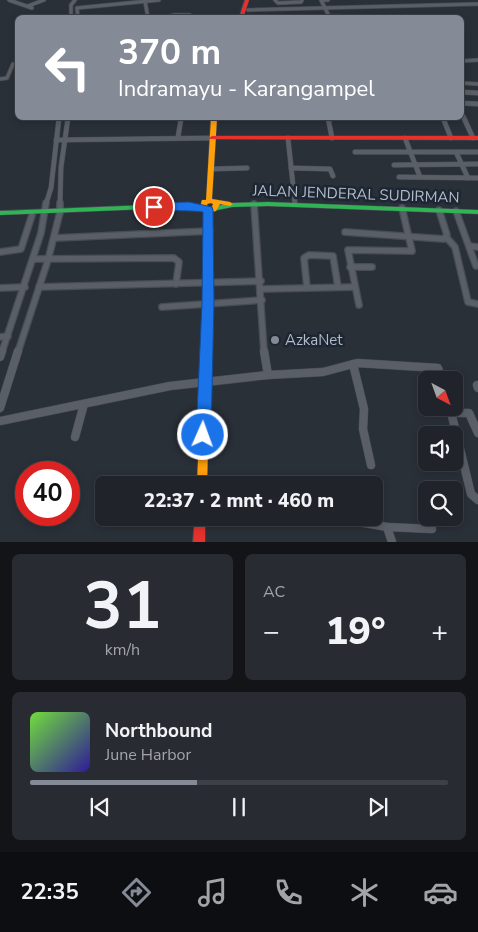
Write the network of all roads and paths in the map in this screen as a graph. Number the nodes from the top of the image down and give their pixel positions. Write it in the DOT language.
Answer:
graph roads {
  1 [pos="12,0"];
  2 [pos="44,0"];
  3 [pos="75,0"];
  4 [pos="81,0"];
  5 [pos="159,0"];
  6 [pos="249,0"];
  7 [pos="275,0"];
  8 [pos="302,0"];
  9 [pos="316,0"];
  10 [pos="322,0"];
  11 [pos="328,0"];
  12 [pos="144,1"];
  13 [pos="478,4"];
  14 [pos="290,5"];
  15 [pos="28,6"];
  16 [pos="272,7"];
  17 [pos="325,7"];
  18 [pos="32,8"];
  19 [pos="76,8"];
  20 [pos="247,14"];
  21 [pos="71,15"];
  22 [pos="77,15"];
  23 [pos="147,15"];
  24 [pos="242,15"];
  25 [pos="329,15"];
  26 [pos="478,60"];
  27 [pos="464,61"];
  28 [pos="13,64"];
  29 [pos="0,79"];
  30 [pos="464,83"];
  31 [pos="478,84"];
  32 [pos="464,93"];
  33 [pos="478,94"];
  34 [pos="464,103"];
  35 [pos="478,104"];
  36 [pos="464,118"];
  37 [pos="60,120"];
  38 [pos="67,120"];
  39 [pos="181,120"];
  40 [pos="214,120"];
  41 [pos="328,120"];
  42 [pos="443,120"];
  43 [pos="178,138"];
  44 [pos="212,138"];
  45 [pos="288,138"];
  46 [pos="332,138"];
  47 [pos="405,138"];
  48 [pos="451,138"];
  49 [pos="475,138"];
  50 [pos="61,140"];
  51 [pos="355,152"];
  52 [pos="410,152"];
  53 [pos="456,152"];
  54 [pos="478,152"];
  55 [pos="462,164"];
  56 [pos="478,164"];
  57 [pos="394,165"];
  58 [pos="415,165"];
  59 [pos="247,168"];
  60 [pos="291,168"];
  61 [pos="211,169"];
  62 [pos="333,176"];
  63 [pos="400,177"];
  64 [pos="420,177"];
  65 [pos="468,178"];
  66 [pos="478,178"];
  67 [pos="254,204"];
  68 [pos="295,204"];
  69 [pos="209,205"];
  70 [pos="402,208"];
  71 [pos="439,210"];
  72 [pos="456,211"];
  73 [pos="60,212"];
  74 [pos="478,212"];
  75 [pos="45,213"];
  76 [pos="0,215"];
  77 [pos="32,215"];
  78 [pos="210,231"];
  79 [pos="345,232"];
  80 [pos="409,237"];
  81 [pos="446,237"];
  82 [pos="54,238"];
  83 [pos="469,246"];
  84 [pos="478,247"];
  85 [pos="0,252"];
  86 [pos="35,259"];
  87 [pos="47,260"];
  88 [pos="476,266"];
  89 [pos="350,267"];
  90 [pos="372,267"];
  91 [pos="209,283"];
  92 [pos="176,284"];
  93 [pos="261,285"];
  94 [pos="25,287"];
  95 [pos="39,287"];
  96 [pos="338,287"];
  97 [pos="355,287"];
  98 [pos="0,288"];
  99 [pos="306,288"];
  100 [pos="262,300"];
  101 [pos="208,303"];
  102 [pos="478,304"];
  103 [pos="359,305"];
  104 [pos="162,306"];
  105 [pos="8,336"];
  106 [pos="0,337"];
  107 [pos="0,357"];
  108 [pos="354,364"];
  109 [pos="439,371"];
  110 [pos="268,375"];
  111 [pos="206,381"];
  112 [pos="84,404"];
  113 [pos="0,408"];
  114 [pos="463,412"];
  115 [pos="452,416"];
  116 [pos="0,421"];
  117 [pos="478,433"];
  118 [pos="75,438"];
  119 [pos="371,465"];
  120 [pos="202,476"];
  121 [pos="478,500"];
  122 [pos="200,526"];
  123 [pos="381,526"];
  124 [pos="387,527"];
  125 [pos="432,529"];
  126 [pos="199,542"];
  127 [pos="392,542"];
  1 -- 15 [label="street"];
  2 -- 15 [label="street"];
  3 -- 21 [label="street"];
  4 -- 19 [label="street"];
  5 -- 12 [label="street"];
  6 -- 20 [label="street"];
  6 -- 24 [label="street"];
  7 -- 14 [label="street"];
  8 -- 14 [label="street"];
  9 -- 10 [label="street"];
  10 -- 11 [label="street"];
  10 -- 17 [label="street"];
  12 -- 19 [label="street"];
  12 -- 23 [label="street"];
  13 -- 17 [label="street"];
  14 -- 16 [label="street"];
  14 -- 17 [label="street"];
  14 -- 20 [label="street"];
  15 -- 18 [label="street"];
  17 -- 25 [label="street"];
  19 -- 22 [label="street"];
  26 -- 27 [label="street"];
  28 -- 29 [label="street"];
  30 -- 31 [label="street"];
  32 -- 33 [label="street"];
  34 -- 35 [label="street"];
  36 -- 49 [label="street"];
  37 -- 50 [label="street"];
  38 -- 50 [label="street"];
  39 -- 43 [label="street"];
  40 -- 44 [label="street"];
  41 -- 46 [label="street"];
  42 -- 48 [label="street"];
  43 -- 44 [label="street"];
  43 -- 50 [label="street"];
  44 -- 45 [label="street"];
  44 -- 61 [label="street"];
  45 -- 46 [label="street"];
  45 -- 60 [label="street"];
  46 -- 47 [label="street"];
  47 -- 48 [label="street"];
  47 -- 52 [label="street"];
  48 -- 49 [label="street"];
  50 -- 73 [label="street"];
  50 -- 75 [label="street"];
  51 -- 52 [label="street"];
  52 -- 53 [label="street"];
  52 -- 58 [label="street"];
  53 -- 54 [label="street"];
  53 -- 55 [label="street"];
  55 -- 56 [label="street"];
  55 -- 58 [label="street"];
  55 -- 65 [label="street"];
  57 -- 58 [label="street"];
  58 -- 64 [label="street"];
  59 -- 61 [label="street"];
  60 -- 62 [label="street"];
  60 -- 68 [label="street"];
  61 -- 69 [label="street"];
  63 -- 64 [label="street"];
  64 -- 65 [label="street"];
  65 -- 66 [label="street"];
  67 -- 68 [label="street, JALAN JENDERAL SUDIRMAN"];
  67 -- 69 [label="street, JALAN JENDERAL SUDIRMAN"];
  67 -- 93 [label="street"];
  68 -- 70 [label="street, JALAN JENDERAL SUDIRMAN"];
  69 -- 73 [label="street, JALAN JENDERAL SUDIRMAN"];
  69 -- 78 [label="street"];
  70 -- 71 [label="street, JALAN JENDERAL SUDIRMAN"];
  70 -- 80 [label="street"];
  71 -- 72 [label="street, JALAN JENDERAL SUDIRMAN"];
  71 -- 81 [label="street"];
  72 -- 74 [label="street, JALAN JENDERAL SUDIRMAN"];
  72 -- 83 [label="street"];
  73 -- 75 [label="street, JALAN JENDERAL SUDIRMAN"];
  73 -- 82 [label="street"];
  75 -- 76 [label="street"];
  75 -- 77 [label="street"];
  75 -- 86 [label="street"];
  76 -- 77 [label="street"];
  77 -- 85 [label="street"];
  78 -- 82 [label="street"];
  78 -- 91 [label="street"];
  79 -- 80 [label="street"];
  80 -- 81 [label="street"];
  80 -- 89 [label="street"];
  81 -- 102 [label="street"];
  82 -- 87 [label="street"];
  83 -- 84 [label="street"];
  83 -- 88 [label="street"];
  86 -- 87 [label="street"];
  86 -- 94 [label="street"];
  87 -- 92 [label="street"];
  87 -- 95 [label="street"];
  89 -- 90 [label="street"];
  89 -- 97 [label="street"];
  91 -- 92 [label="street"];
  91 -- 93 [label="street"];
  91 -- 101 [label="street"];
  92 -- 95 [label="street"];
  93 -- 99 [label="street"];
  93 -- 100 [label="street"];
  94 -- 98 [label="street"];
  94 -- 105 [label="street"];
  95 -- 113 [label="street"];
  96 -- 97 [label="street"];
  96 -- 99 [label="street"];
  96 -- 99 [label="street"];
  97 -- 103 [label="street"];
  100 -- 101 [label="street"];
  100 -- 110 [label="street"];
  101 -- 104 [label="street"];
  101 -- 111 [label="street"];
  105 -- 106 [label="street"];
  105 -- 107 [label="street"];
  108 -- 109 [label="street"];
  108 -- 110 [label="street"];
  108 -- 119 [label="street"];
  110 -- 111 [label="street"];
  111 -- 112 [label="street"];
  111 -- 120 [label="street"];
  112 -- 116 [label="street"];
  112 -- 118 [label="street"];
  114 -- 117 [label="street"];
  115 -- 121 [label="street"];
  122 -- 126 [label="street"];
  123 -- 124 [label="street"];
  124 -- 125 [label="street"];
  124 -- 127 [label="street"];
}
